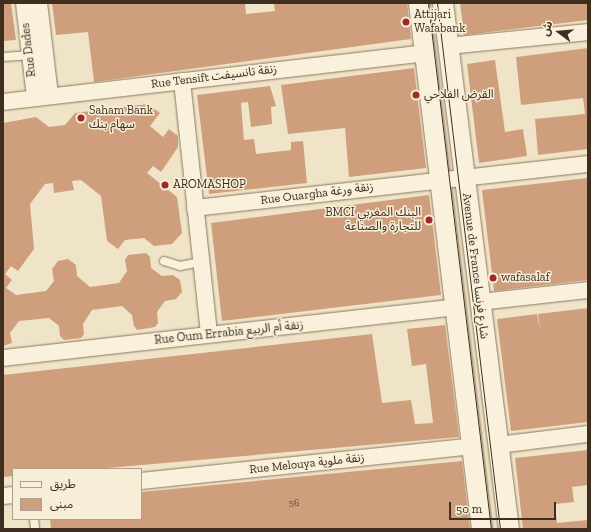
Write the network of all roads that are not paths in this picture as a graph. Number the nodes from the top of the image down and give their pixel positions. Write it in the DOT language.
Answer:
graph roads {
  1 [pos="24,3"];
  2 [pos="39,3"];
  3 [pos="419,3"];
  4 [pos="443,3"];
  5 [pos="588,32"];
  6 [pos="448,46"];
  7 [pos="424,53"];
  8 [pos="29,55"];
  9 [pos="3,57"];
  10 [pos="182,81"];
  11 [pos="42,96"];
  12 [pos="4,99"];
  13 [pos="588,164"];
  14 [pos="464,179"];
  15 [pos="439,180"];
  16 [pos="195,208"];
  17 [pos="164,262"];
  18 [pos="201,262"];
  19 [pos="588,290"];
  20 [pos="480,302"];
  21 [pos="455,308"];
  22 [pos="209,335"];
  23 [pos="3,358"];
  24 [pos="588,434"];
  25 [pos="498,445"];
  26 [pos="473,446"];
  27 [pos="142,482"];
  28 [pos="482,529"];
  29 [pos="508,529"];
  1 -- 8 [label="street, Rue Dades"];
  2 -- 11 [label="street, Rue Dades"];
  3 -- 7 [label="street, Avenue de France شارع فرنسا"];
  4 -- 6 [label="street, Avenue de France شارع فرنسا"];
  5 -- 6 [label="street"];
  6 -- 14 [label="street, Avenue de France شارع فرنسا"];
  7 -- 10 [label="street, Rue Tensift زنقة تانسيفت"];
  7 -- 15 [label="street, Avenue de France شارع فرنسا"];
  8 -- 9 [label="lane"];
  8 -- 11 [label="street, Rue Dades"];
  10 -- 11 [label="street, Rue Tensift زنقة تانسيفت"];
  10 -- 16 [label="street"];
  11 -- 12 [label="street, Rue Tensift زنقة تانسيفت"];
  13 -- 14 [label="street"];
  14 -- 15 [label="street, Rue Ouargha زنقة ورغة"];
  14 -- 20 [label="street, Avenue de France شارع فرنسا"];
  15 -- 16 [label="street, Rue Ouargha زنقة ورغة"];
  15 -- 21 [label="street, Avenue de France شارع فرنسا"];
  16 -- 18 [label="street"];
  17 -- 18 [label="lane"];
  18 -- 22 [label="street"];
  19 -- 20 [label="street"];
  20 -- 25 [label="street, Avenue de France شارع فرنسا"];
  21 -- 22 [label="street, Rue Oum Errabia زنقة أم الربيع"];
  21 -- 26 [label="street, Avenue de France شارع فرنسا"];
  22 -- 23 [label="street, Rue Oum Errabia زنقة أم الربيع"];
  24 -- 25 [label="street"];
  25 -- 29 [label="street, Avenue de France شارع فرنسا"];
  26 -- 27 [label="street, Rue Melouya زنقة ملوية"];
  26 -- 28 [label="street, Avenue de France شارع فرنسا"];
}
